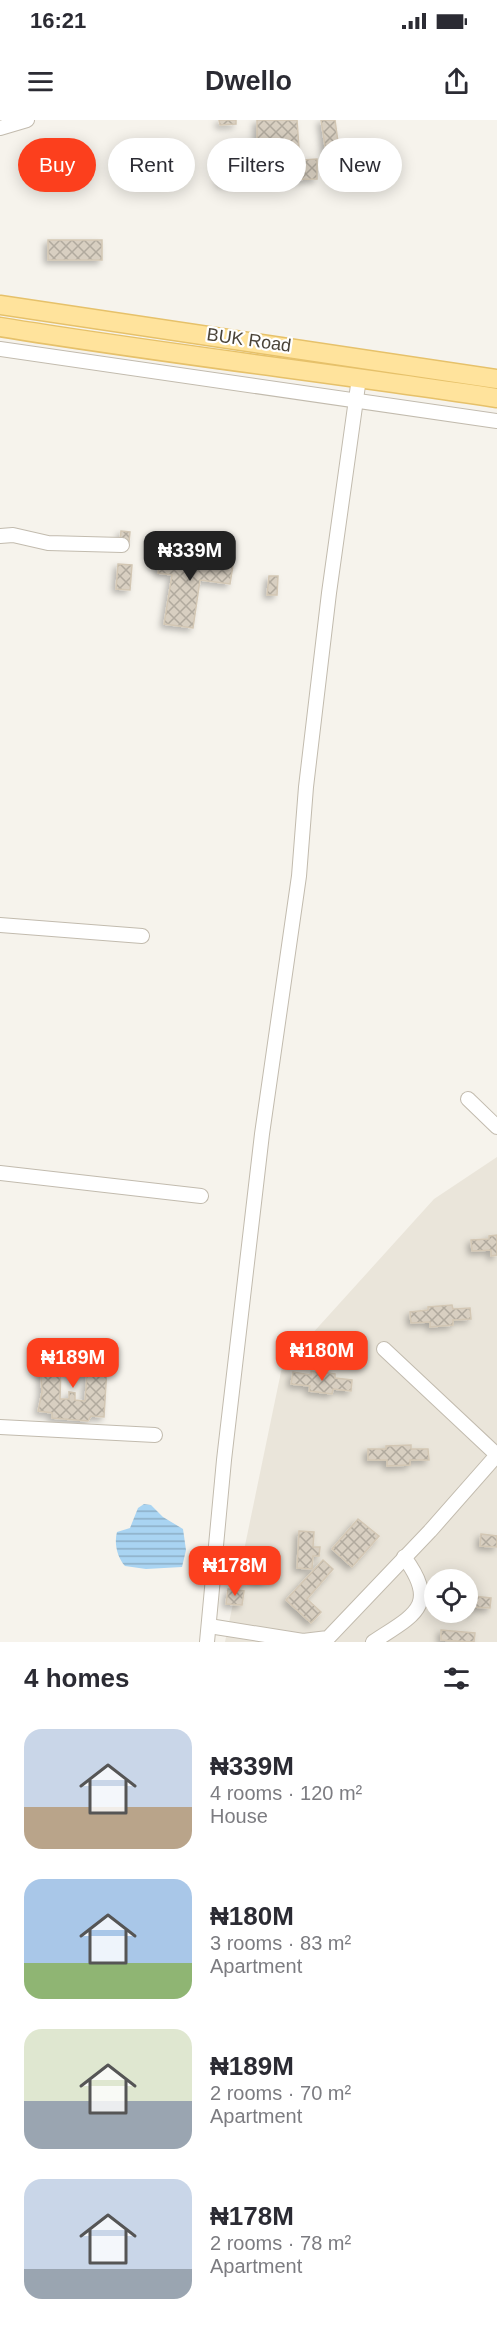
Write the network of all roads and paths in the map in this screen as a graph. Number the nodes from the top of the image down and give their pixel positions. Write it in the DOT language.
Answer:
graph roads {
  1 [pos="27,120"];
  2 [pos="0,128"];
  3 [pos="0,305"];
  4 [pos="0,327"];
  5 [pos="0,349"];
  6 [pos="356,377"];
  7 [pos="497,379"];
  8 [pos="497,398"];
  9 [pos="351,399"];
  10 [pos="497,421"];
  11 [pos="0,536"];
  12 [pos="122,545"];
  13 [pos="0,925"];
  14 [pos="142,936"];
  15 [pos="468,1100"];
  16 [pos="497,1127"];
  17 [pos="0,1173"];
  18 [pos="201,1196"];
  19 [pos="384,1349"];
  20 [pos="0,1426"];
  21 [pos="155,1435"];
  22 [pos="497,1455"];
  23 [pos="404,1557"];
  24 [pos="209,1626"];
  25 [pos="249,1638"];
  26 [pos="207,1642"];
  27 [pos="373,1642"];
  1 -- 2 [label="street"];
  3 -- 7 [label="main road, BUK Road"];
  4 -- 6 [label="main road, BUK Road"];
  5 -- 9 [label="street"];
  6 -- 8 [label="main road, BUK Road"];
  6 -- 9 [label="street"];
  9 -- 10 [label="street"];
  9 -- 24 [label="street"];
  11 -- 12 [label="street"];
  13 -- 14 [label="street"];
  15 -- 16 [label="street"];
  17 -- 18 [label="street"];
  19 -- 22 [label="street"];
  20 -- 21 [label="street"];
  22 -- 23 [label="street"];
  23 -- 25 [label="street"];
  23 -- 27 [label="street"];
  24 -- 25 [label="street"];
  24 -- 26 [label="street"];
}
